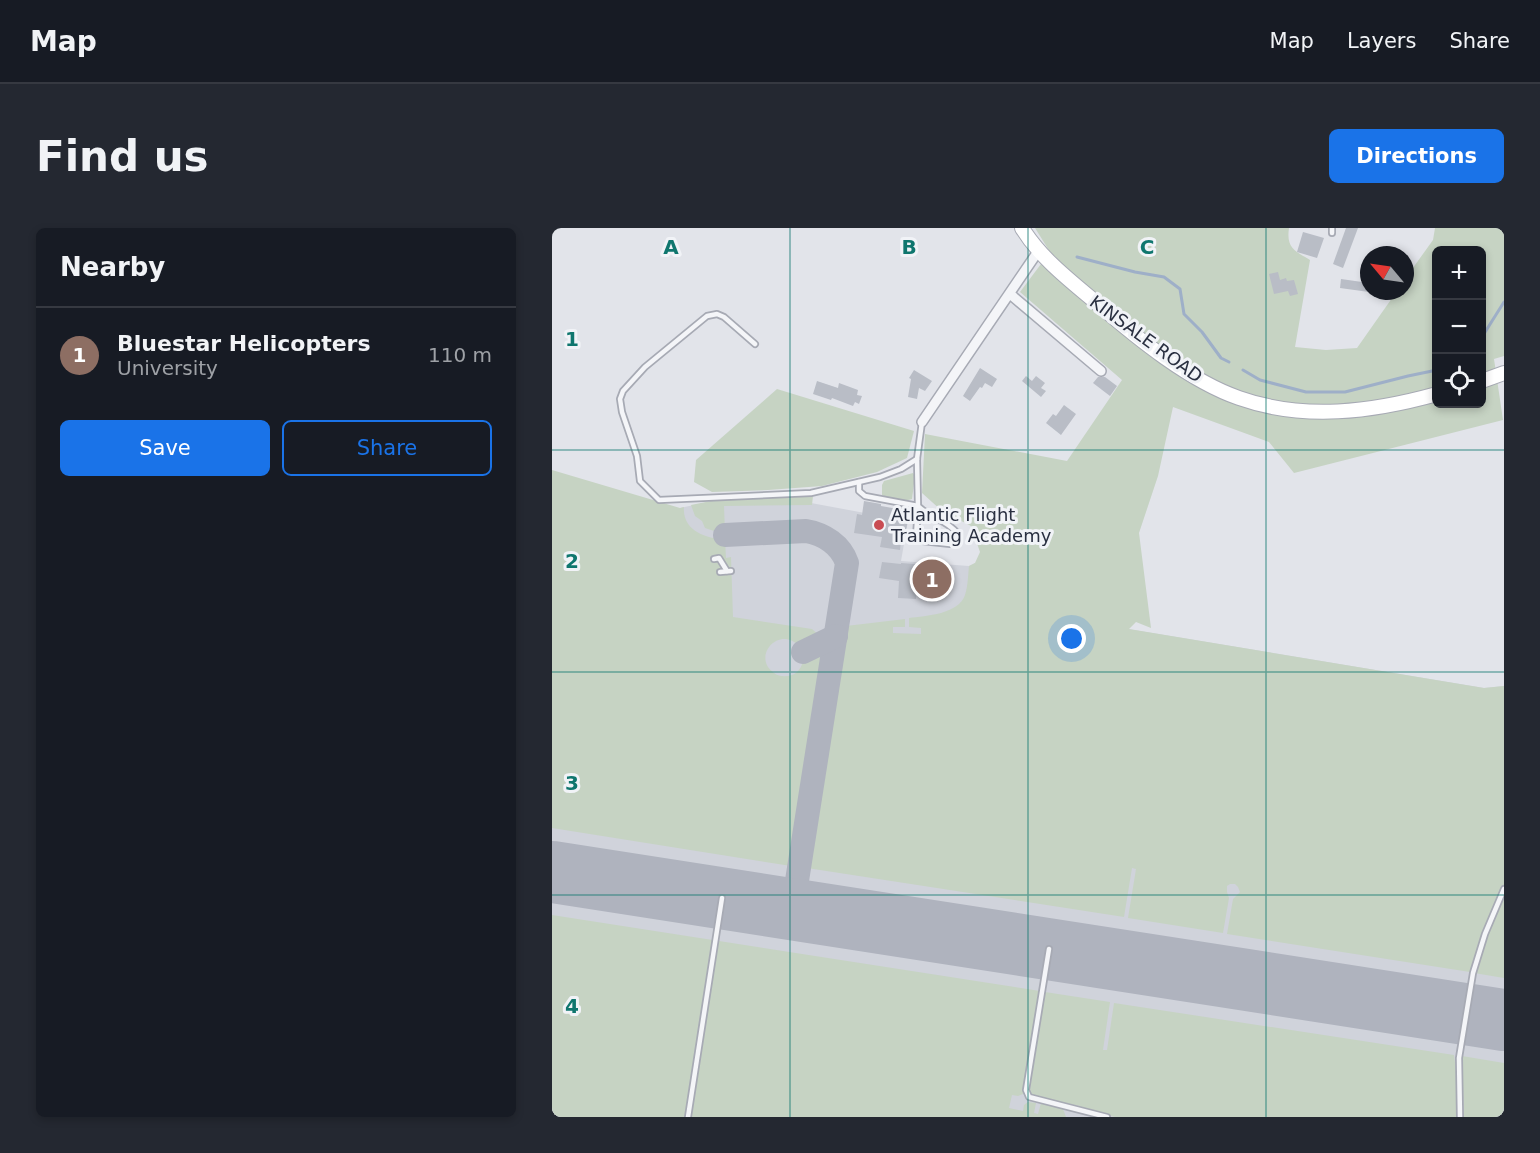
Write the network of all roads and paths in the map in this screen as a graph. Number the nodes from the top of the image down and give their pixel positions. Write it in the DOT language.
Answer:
graph roads {
  1 [pos="1022,228"];
  2 [pos="1039,250"];
  3 [pos="1010,294"];
  4 [pos="755,344"];
  5 [pos="1101,371"];
  6 [pos="1504,373"];
  7 [pos="1486,380"];
  8 [pos="1432,395"];
  9 [pos="922,422"];
  10 [pos="917,459"];
  11 [pos="859,482"];
  12 [pos="918,506"];
  13 [pos="714,559"];
  14 [pos="720,572"];
  15 [pos="1504,889"];
  16 [pos="722,898"];
  17 [pos="1049,950"];
  18 [pos="688,1117"];
  19 [pos="1107,1117"];
  20 [pos="1460,1117"];
  1 -- 2 [label="main road, KINSALE ROAD"];
  2 -- 3 [label="street"];
  2 -- 8 [label="main road, KINSALE ROAD"];
  3 -- 5 [label="street"];
  3 -- 9 [label="street"];
  4 -- 11 [label="lane"];
  6 -- 7 [label="main road"];
  9 -- 10 [label="lane"];
  10 -- 11 [label="lane"];
  10 -- 12 [label="lane"];
  11 -- 12 [label="lane"];
  12 -- 12 [label="lane"];
  13 -- 14 [label="lane"];
  15 -- 20 [label="lane"];
  16 -- 18 [label="lane"];
  17 -- 19 [label="lane"];
}
